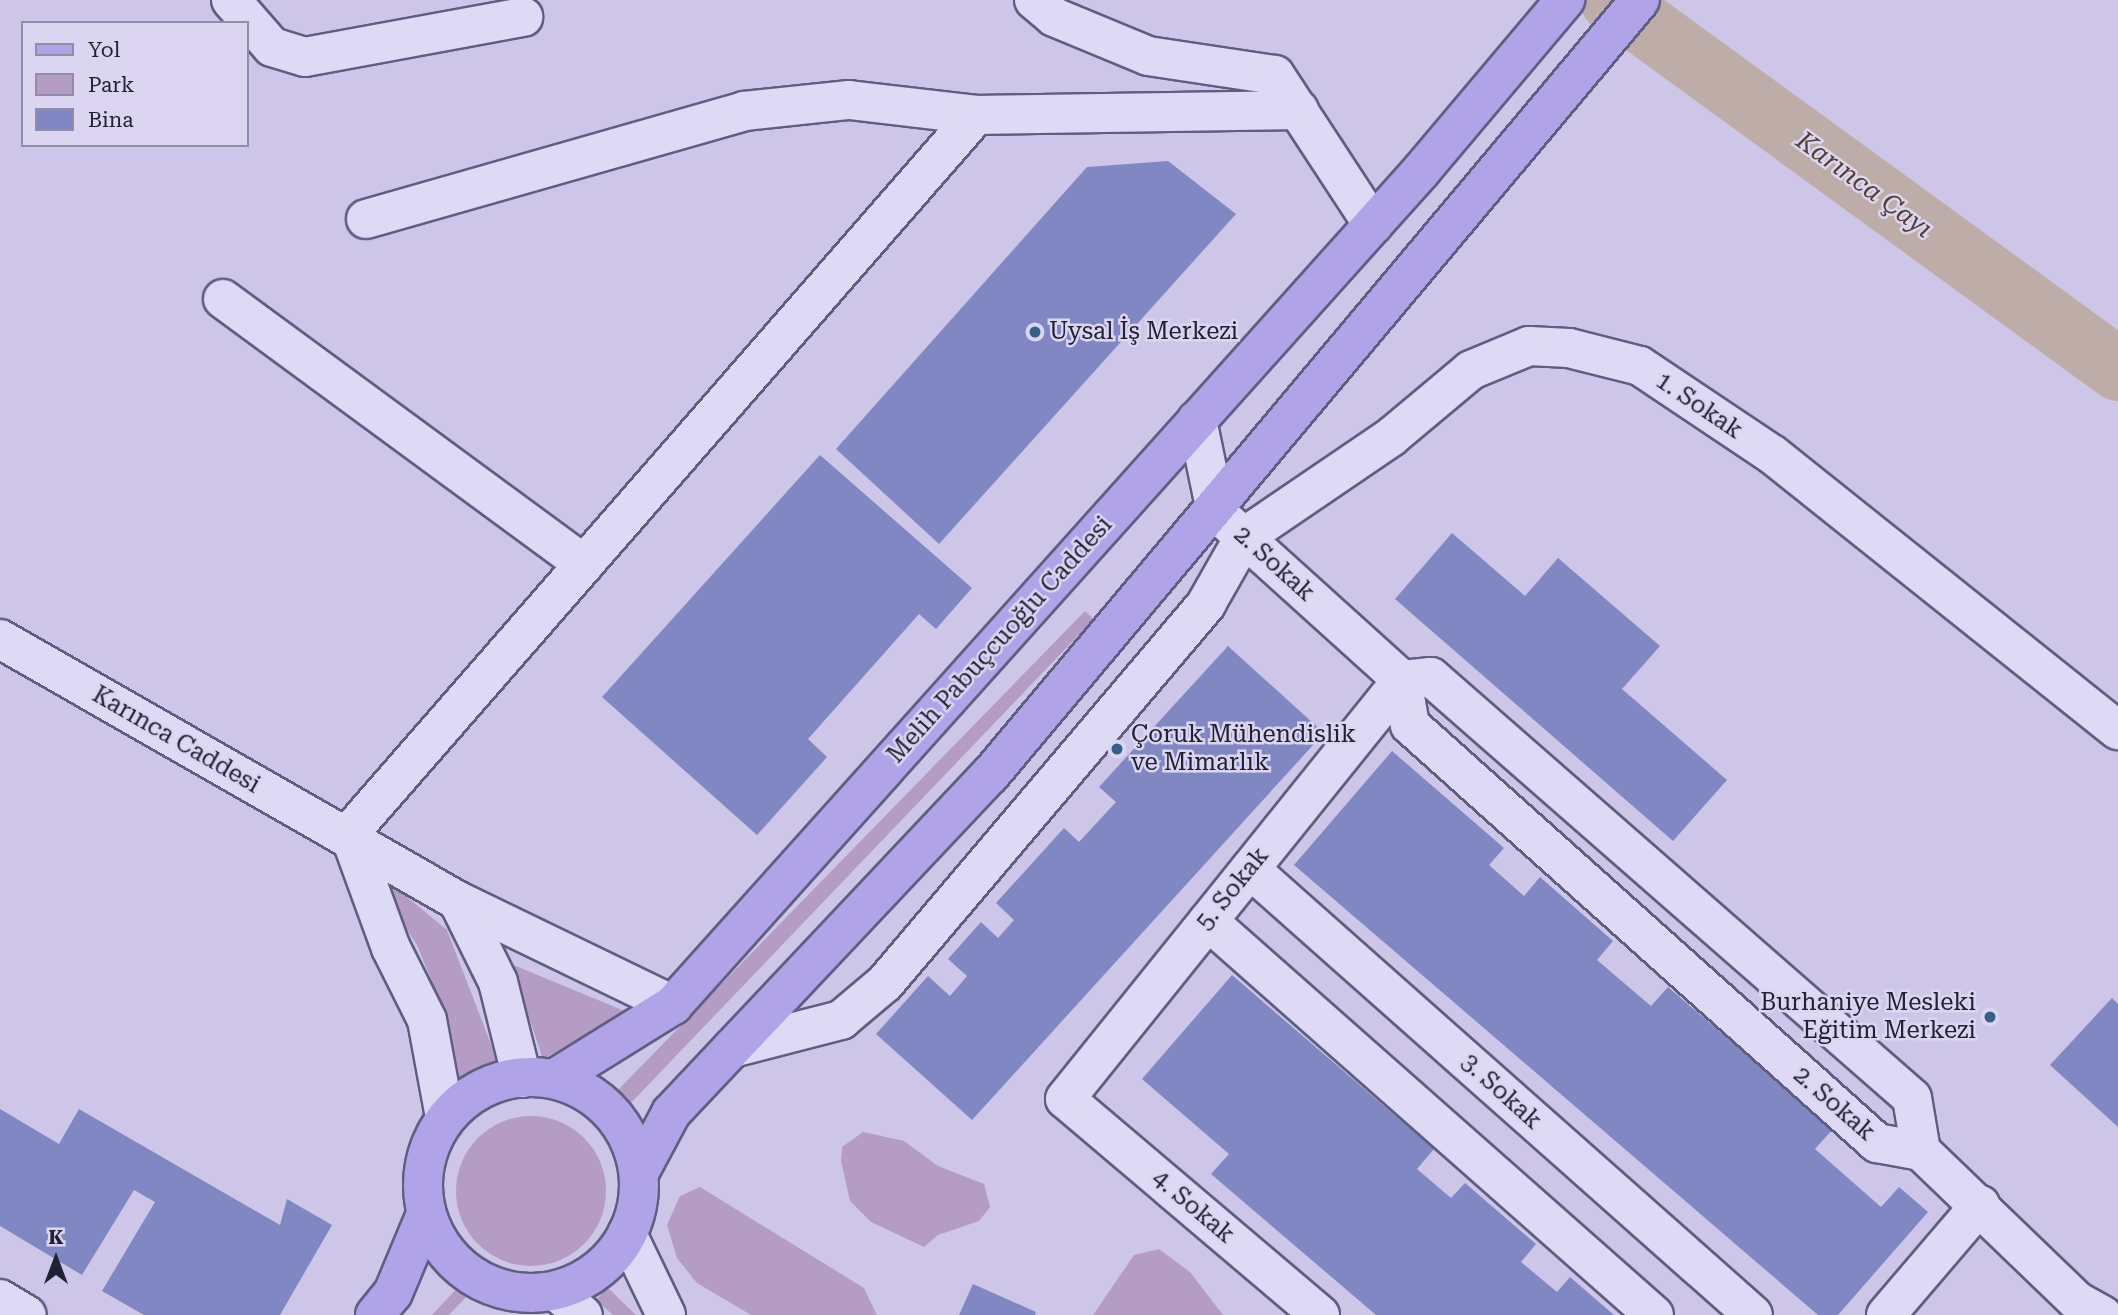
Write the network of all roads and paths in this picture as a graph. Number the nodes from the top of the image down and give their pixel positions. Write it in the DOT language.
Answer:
graph roads {
  1 [pos="231,0"];
  2 [pos="1034,0"];
  3 [pos="1565,0"];
  4 [pos="1640,0"];
  5 [pos="523,17"];
  6 [pos="1298,110"];
  7 [pos="976,115"];
  8 [pos="366,219"];
  9 [pos="1373,225"];
  10 [pos="223,299"];
  11 [pos="1197,420"];
  12 [pos="1216,512"];
  13 [pos="1244,537"];
  14 [pos="584,564"];
  15 [pos="0,639"];
  16 [pos="1402,680"];
  17 [pos="2118,730"];
  18 [pos="349,839"];
  19 [pos="1250,869"];
  20 [pos="458,901"];
  21 [pos="1208,921"];
  22 [pos="674,1005"];
  23 [pos="732,1048"];
  24 [pos="538,1079"];
  25 [pos="1065,1099"];
  26 [pos="445,1117"];
  27 [pos="1921,1151"];
  28 [pos="639,1173"];
  29 [pos="1980,1205"];
  30 [pos="426,1214"];
  31 [pos="627,1234"];
  32 [pos="0,1299"];
  33 [pos="553,1300"];
  34 [pos="2086,1310"];
  35 [pos="27,1315"];
  36 [pos="376,1315"];
  37 [pos="486,1315"];
  38 [pos="666,1315"];
  39 [pos="1320,1315"];
  40 [pos="1654,1315"];
  41 [pos="1753,1315"];
  42 [pos="1886,1315"];
  1 -- 5 [label="street"];
  2 -- 6 [label="street"];
  3 -- 9 [label="main road, Melih Pabuçcuoğlu Caddesi"];
  4 -- 12 [label="main road"];
  6 -- 7 [label="street"];
  6 -- 9 [label="street"];
  7 -- 8 [label="street"];
  7 -- 14 [label="street"];
  9 -- 11 [label="main road, Melih Pabuçcuoğlu Caddesi"];
  10 -- 14 [label="street"];
  11 -- 12 [label="street, 2. Sokak"];
  11 -- 22 [label="main road, Melih Pabuçcuoğlu Caddesi"];
  12 -- 13 [label="street, 2. Sokak"];
  12 -- 23 [label="main road"];
  13 -- 16 [label="street, 2. Sokak"];
  13 -- 17 [label="street, 1. Sokak"];
  13 -- 23 [label="street"];
  14 -- 18 [label="street"];
  15 -- 18 [label="street, Karınca Caddesi"];
  16 -- 19 [label="street, 5. Sokak"];
  16 -- 27 [label="street, 2. Sokak"];
  16 -- 27 [label="street, 2. Sokak"];
  18 -- 20 [label="street, Karınca Caddesi"];
  18 -- 26 [label="street"];
  19 -- 21 [label="street, 5. Sokak"];
  19 -- 41 [label="street, 3. Sokak"];
  20 -- 22 [label="street, Karınca Caddesi"];
  20 -- 24 [label="street"];
  21 -- 25 [label="street, 5. Sokak"];
  21 -- 40 [label="street"];
  22 -- 24 [label="main road, Melih Pabuçcuoğlu Caddesi"];
  23 -- 28 [label="main road"];
  24 -- 26 [label="main road"];
  24 -- 28 [label="main road"];
  25 -- 39 [label="street, 4. Sokak"];
  26 -- 30 [label="main road"];
  27 -- 29 [label="street"];
  28 -- 31 [label="main road"];
  29 -- 34 [label="street"];
  29 -- 42 [label="street"];
  30 -- 33 [label="main road"];
  30 -- 36 [label="main road"];
  31 -- 33 [label="main road"];
  31 -- 38 [label="street"];
  32 -- 35 [label="street"];
  33 -- 37 [label="main road"];
}
